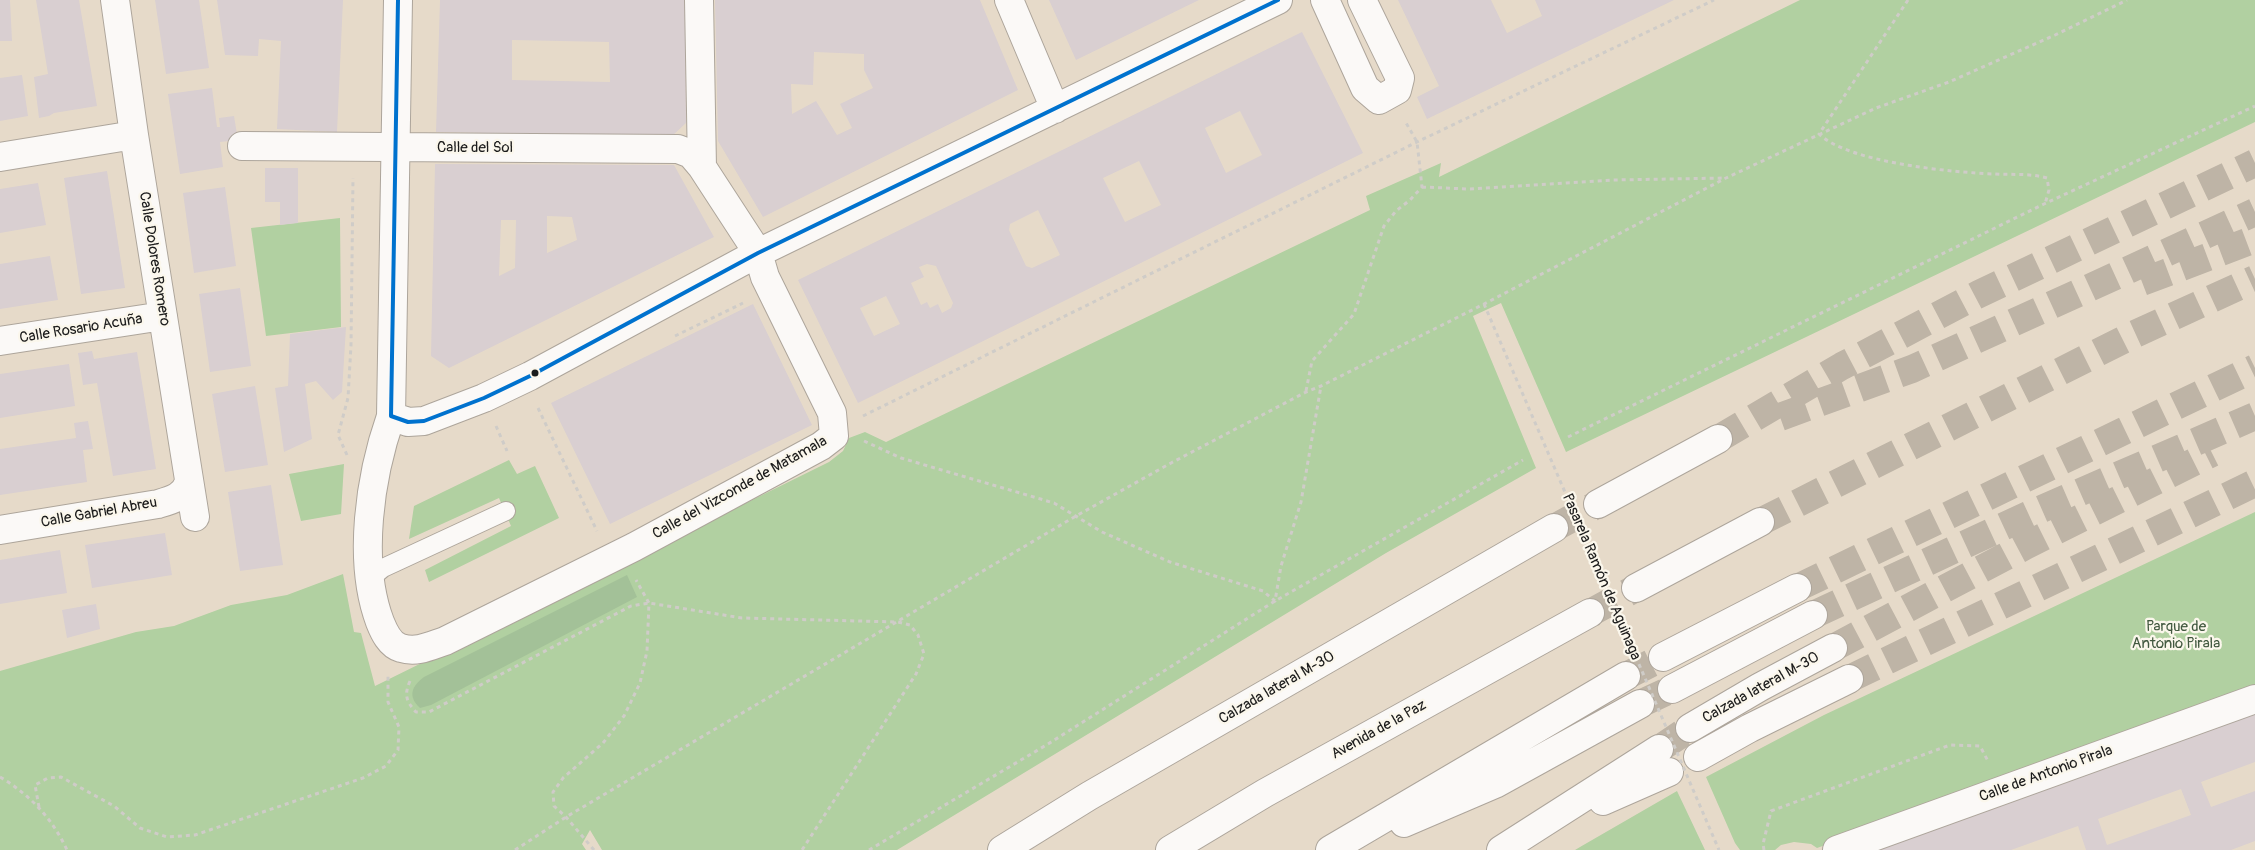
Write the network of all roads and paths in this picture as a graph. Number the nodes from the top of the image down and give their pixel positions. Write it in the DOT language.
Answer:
graph roads {
  1 [pos="115,0"];
  2 [pos="398,0"];
  3 [pos="699,0"];
  4 [pos="1009,0"];
  5 [pos="1278,0"];
  6 [pos="1325,0"];
  7 [pos="1362,0"];
  8 [pos="1714,0"];
  9 [pos="1908,0"];
  10 [pos="2127,0"];
  11 [pos="1390,94"];
  12 [pos="2255,106"];
  13 [pos="1055,110"];
  14 [pos="1819,134"];
  15 [pos="134,135"];
  16 [pos="1417,142"];
  17 [pos="242,146"];
  18 [pos="395,147"];
  19 [pos="0,156"];
  20 [pos="702,167"];
  21 [pos="353,174"];
  22 [pos="1726,178"];
  23 [pos="1422,188"];
  24 [pos="2044,204"];
  25 [pos="758,253"];
  26 [pos="746,301"];
  27 [pos="1484,304"];
  28 [pos="163,316"];
  29 [pos="667,340"];
  30 [pos="0,341"];
  31 [pos="1321,386"];
  32 [pos="1306,392"];
  33 [pos="536,404"];
  34 [pos="391,416"];
  35 [pos="860,422"];
  36 [pos="860,433"];
  37 [pos="1568,437"];
  38 [pos="1718,439"];
  39 [pos="1523,460"];
  40 [pos="352,462"];
  41 [pos="189,482"];
  42 [pos="1598,504"];
  43 [pos="506,511"];
  44 [pos="1076,516"];
  45 [pos="195,517"];
  46 [pos="1760,522"];
  47 [pos="1554,528"];
  48 [pos="0,530"];
  49 [pos="599,536"];
  50 [pos="633,575"];
  51 [pos="370,579"];
  52 [pos="1636,588"];
  53 [pos="1797,588"];
  54 [pos="1275,600"];
  55 [pos="649,604"];
  56 [pos="1590,613"];
  57 [pos="1813,615"];
  58 [pos="898,622"];
  59 [pos="1833,648"];
  60 [pos="1662,657"];
  61 [pos="387,668"];
  62 [pos="416,676"];
  63 [pos="1626,676"];
  64 [pos="1849,679"];
  65 [pos="1672,689"];
  66 [pos="2255,699"];
  67 [pos="1640,704"];
  68 [pos="1690,728"];
  69 [pos="1698,757"];
  70 [pos="1664,760"];
  71 [pos="1991,766"];
  72 [pos="0,777"];
  73 [pos="39,806"];
  74 [pos="566,816"];
  75 [pos="67,850"];
  76 [pos="516,850"];
  77 [pos="594,850"];
  78 [pos="802,850"];
  79 [pos="869,850"];
  80 [pos="1002,850"];
  81 [pos="1170,850"];
  82 [pos="1330,850"];
  83 [pos="1341,850"];
  84 [pos="1501,850"];
  85 [pos="1719,850"];
  86 [pos="1764,850"];
  87 [pos="1837,850"];
  1 -- 15 [label="main road, Calle Dolores Romero"];
  2 -- 18 [label="main road"];
  3 -- 20 [label="main road"];
  4 -- 13 [label="main road"];
  5 -- 13 [label="main road"];
  6 -- 11 [label="main road"];
  7 -- 11 [label="main road"];
  8 -- 16 [label="path"];
  9 -- 14 [label="path"];
  10 -- 14 [label="path"];
  11 -- 16 [label="path"];
  12 -- 24 [label="path"];
  13 -- 25 [label="main road"];
  14 -- 22 [label="path"];
  14 -- 24 [label="path"];
  15 -- 19 [label="main road"];
  15 -- 28 [label="main road, Calle Dolores Romero"];
  16 -- 23 [label="path"];
  16 -- 35 [label="path"];
  17 -- 18 [label="main road, Calle del Sol"];
  18 -- 20 [label="main road, Calle del Sol"];
  18 -- 34 [label="main road"];
  20 -- 25 [label="main road, Calle del Vizconde de Matamala"];
  21 -- 40 [label="path"];
  22 -- 23 [label="path"];
  22 -- 27 [label="path"];
  23 -- 32 [label="path"];
  24 -- 37 [label="path"];
  25 -- 34 [label="main road"];
  25 -- 51 [label="main road, Calle del Vizconde de Matamala"];
  26 -- 29 [label="path"];
  27 -- 31 [label="path"];
  27 -- 85 [label="path, Pasarela Ramón de Aguinaga, bridge"];
  28 -- 30 [label="main road, Calle Rosario Acuña"];
  28 -- 41 [label="main road, Calle Dolores Romero"];
  31 -- 32 [label="path"];
  31 -- 54 [label="path"];
  32 -- 44 [label="path"];
  33 -- 49 [label="path"];
  34 -- 51 [label="main road"];
  36 -- 44 [label="path"];
  38 -- 42 [label="main road"];
  39 -- 54 [label="path"];
  41 -- 45 [label="main road, Calle Dolores Romero"];
  41 -- 48 [label="main road, Calle Gabriel Abreu"];
  43 -- 51 [label="lane"];
  44 -- 54 [label="path"];
  44 -- 58 [label="path"];
  46 -- 52 [label="main road"];
  47 -- 80 [label="main road, Calzada lateral M-30"];
  50 -- 55 [label="path"];
  53 -- 60 [label="main road"];
  54 -- 79 [label="path"];
  55 -- 58 [label="path"];
  55 -- 62 [label="path"];
  55 -- 74 [label="path"];
  56 -- 81 [label="main road, Avenida de la Paz"];
  57 -- 65 [label="main road"];
  58 -- 74 [label="path"];
  58 -- 78 [label="path"];
  59 -- 68 [label="main road, Calzada lateral M-30"];
  61 -- 73 [label="path"];
  63 -- 82 [label="main road"];
  64 -- 69 [label="main road"];
  66 -- 87 [label="main road, Calle de Antonio Pirala"];
  67 -- 83 [label="main road"];
  70 -- 84 [label="main road"];
  71 -- 86 [label="path"];
  72 -- 73 [label="path"];
  73 -- 75 [label="path"];
  74 -- 76 [label="path"];
  74 -- 77 [label="path"];
}
